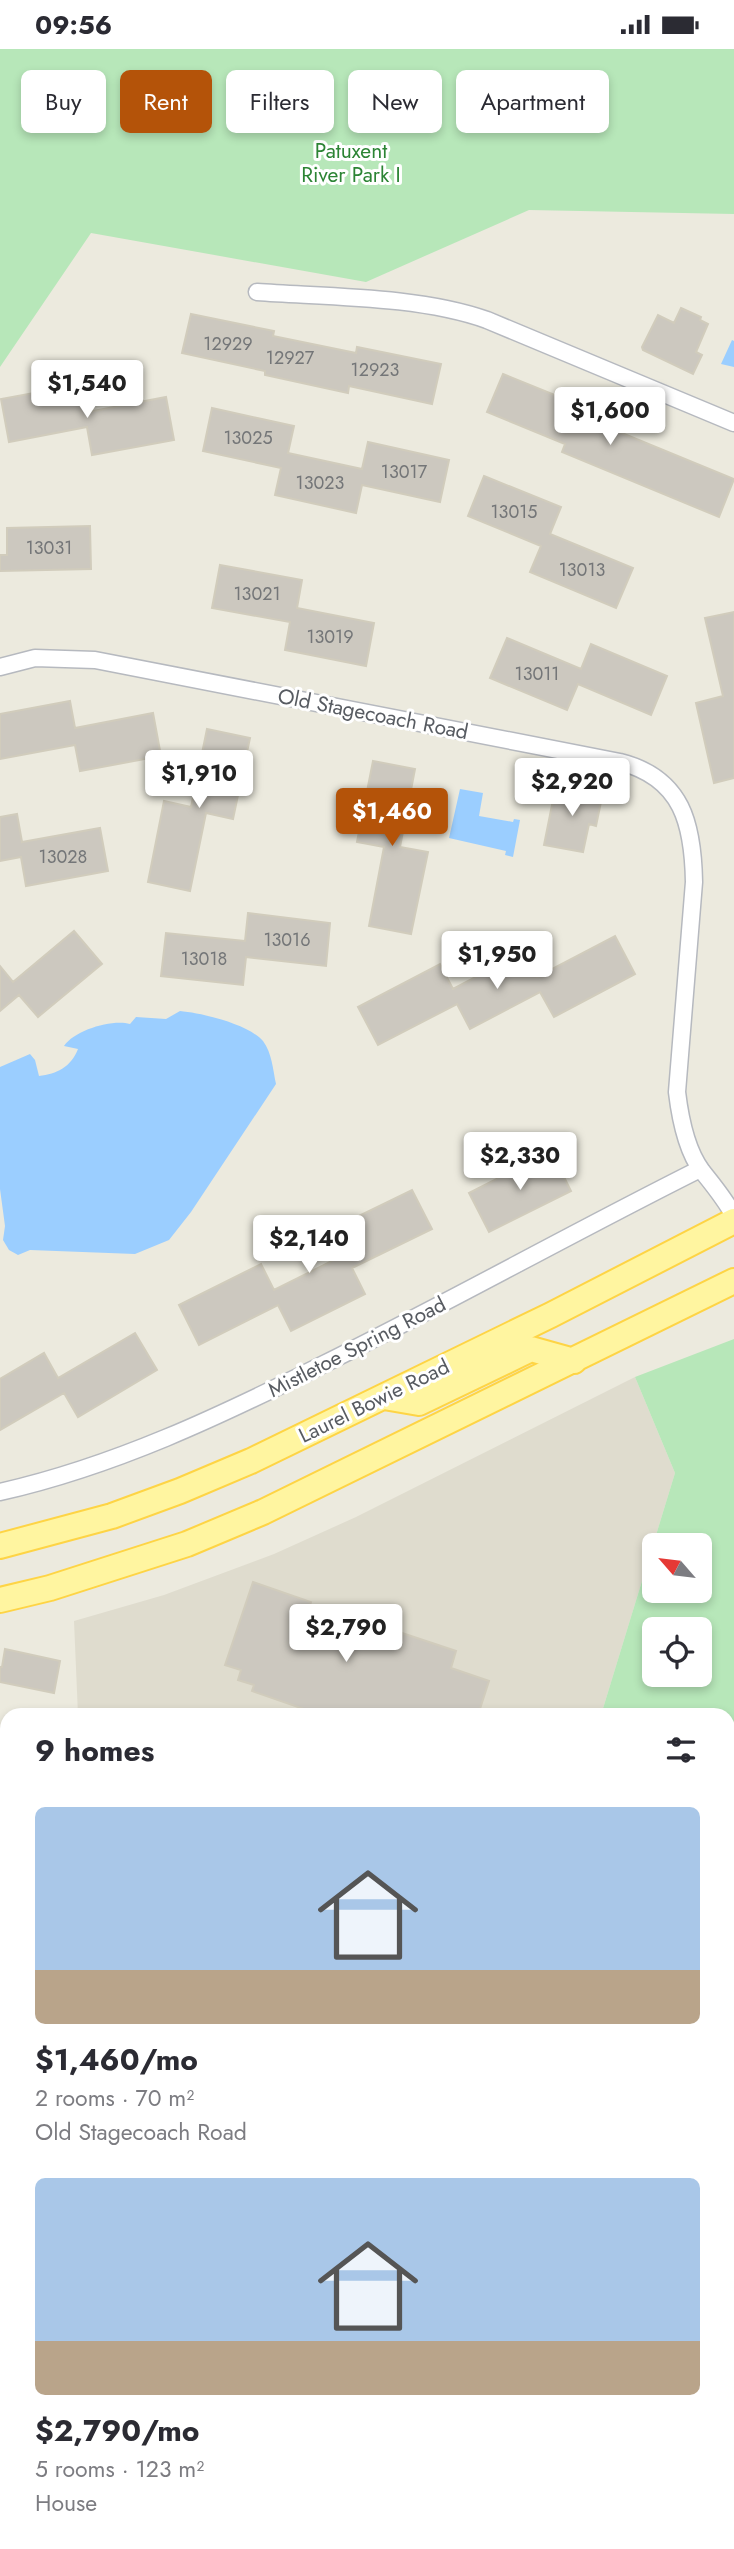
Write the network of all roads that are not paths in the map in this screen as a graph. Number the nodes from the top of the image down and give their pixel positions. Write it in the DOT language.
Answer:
graph roads {
  1 [pos="257,292"];
  2 [pos="734,423"];
  3 [pos="0,667"];
  4 [pos="701,1169"];
  5 [pos="734,1219"];
  6 [pos="734,1281"];
  7 [pos="574,1361"];
  8 [pos="384,1397"];
  9 [pos="0,1492"];
  10 [pos="0,1546"];
  11 [pos="0,1600"];
  1 -- 2 [label="street"];
  3 -- 4 [label="street, Old Stagecoach Road"];
  4 -- 5 [label="street, Old Stagecoach Road"];
  4 -- 9 [label="street, Mistletoe Spring Road"];
  5 -- 8 [label="main road, Laurel Bowie Road"];
  6 -- 7 [label="main road"];
  7 -- 8 [label="main road"];
  7 -- 11 [label="main road"];
  8 -- 10 [label="main road, Laurel Bowie Road"];
}
